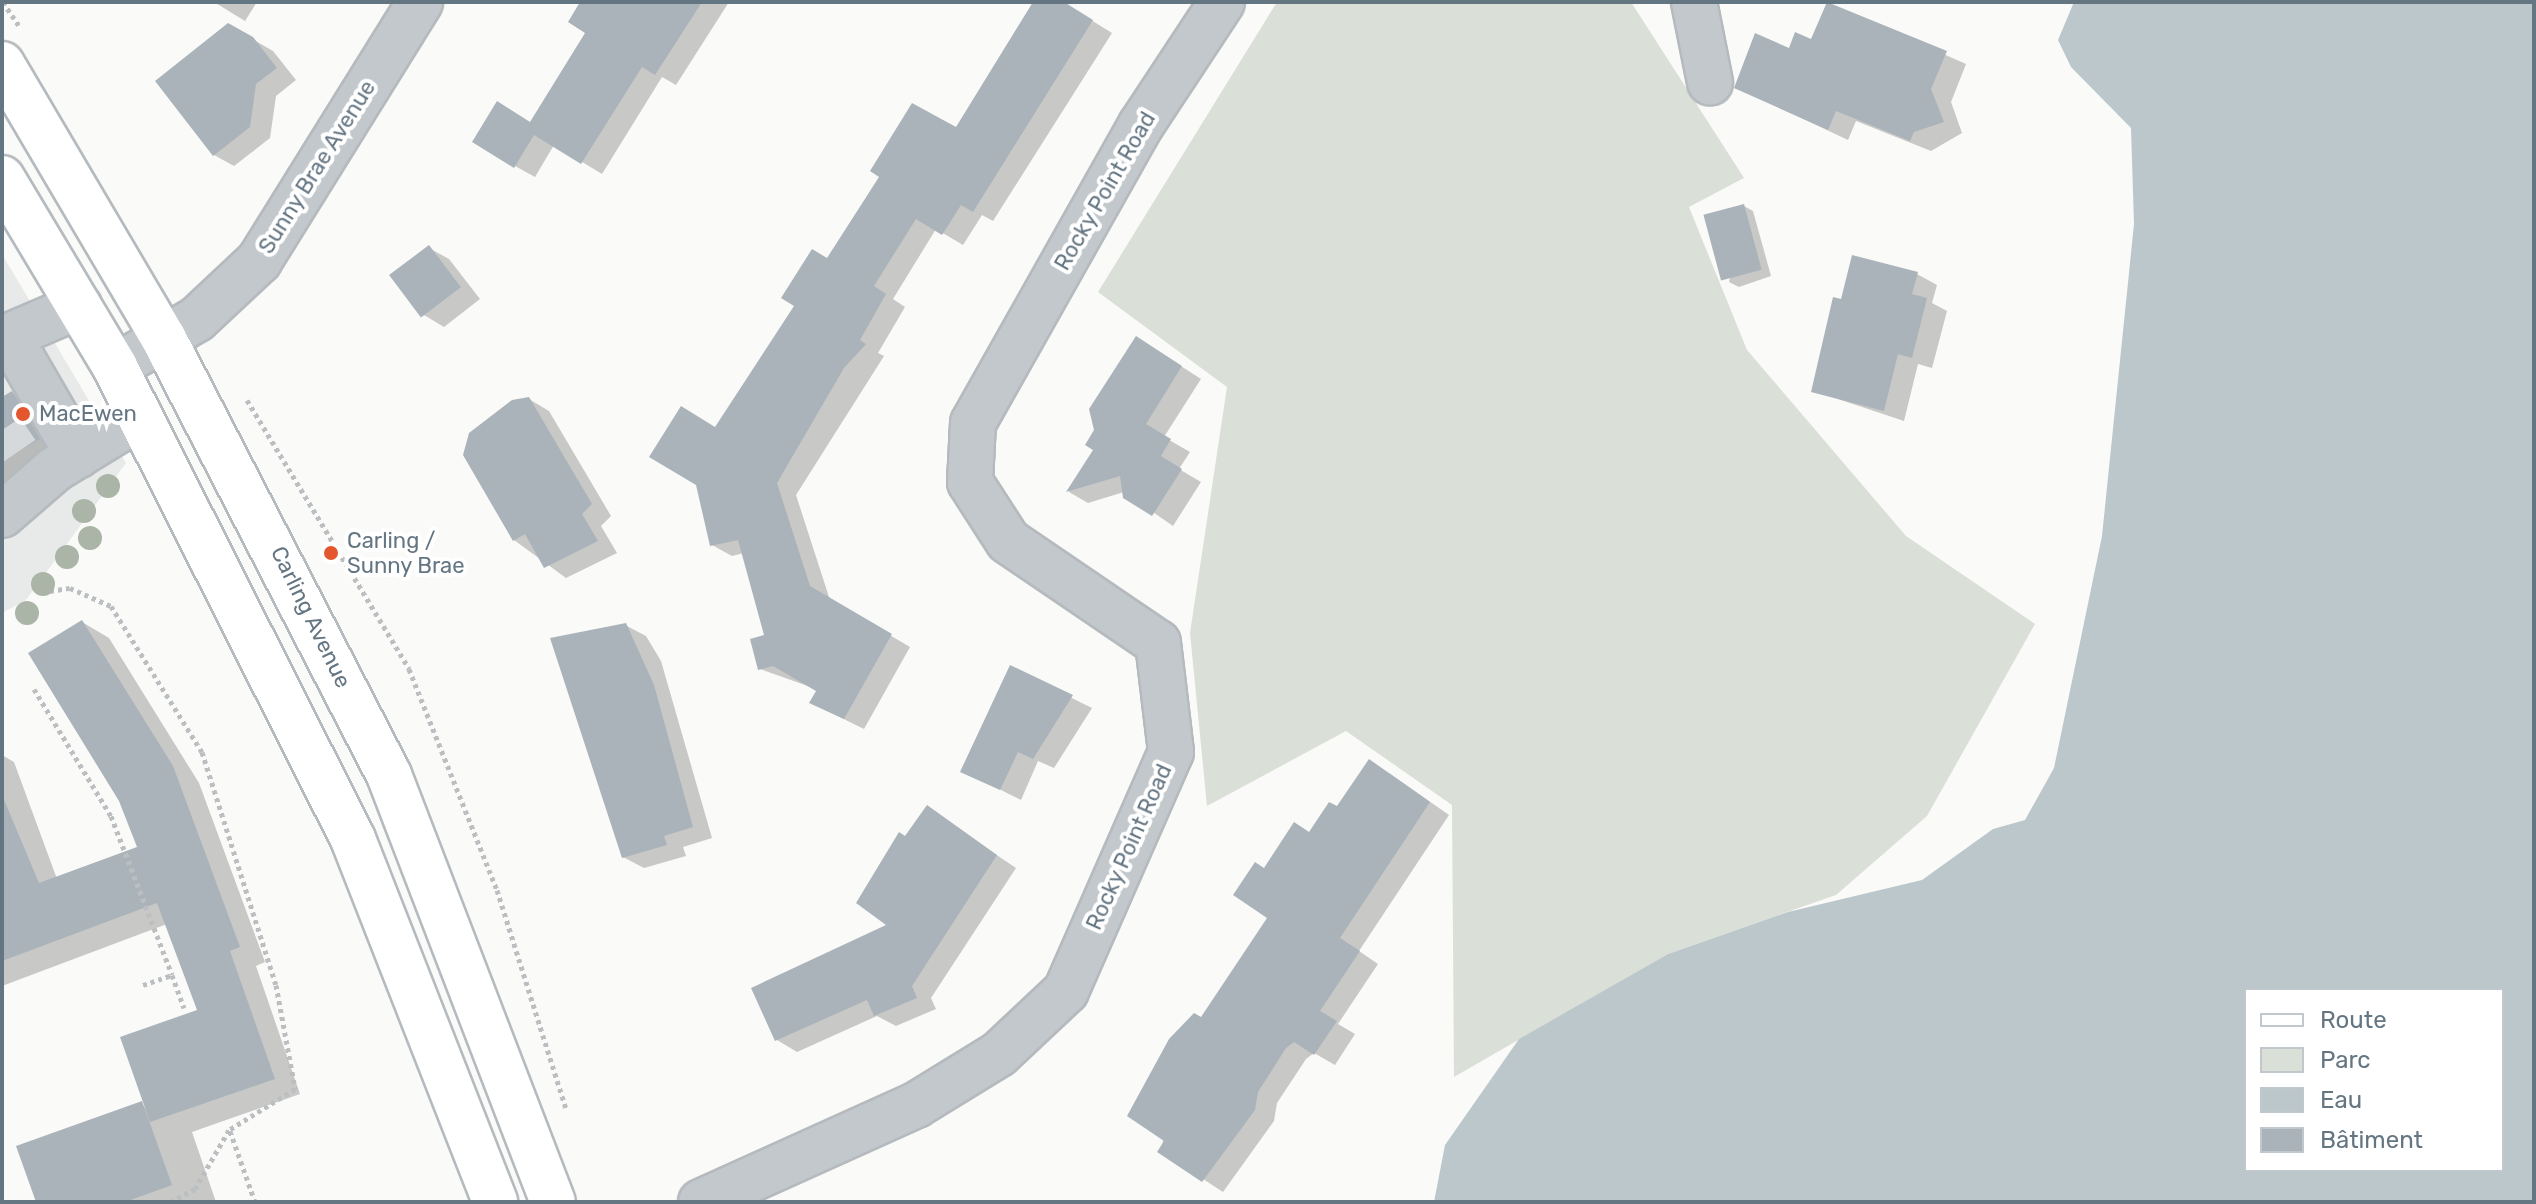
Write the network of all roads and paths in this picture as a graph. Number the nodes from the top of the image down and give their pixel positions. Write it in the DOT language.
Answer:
graph roads {
  1 [pos="420,2"];
  2 [pos="1222,2"];
  3 [pos="1694,2"];
  4 [pos="2,64"];
  5 [pos="1710,82"];
  6 [pos="2,178"];
  7 [pos="79,306"];
  8 [pos="5,337"];
  9 [pos="164,339"];
  10 [pos="115,367"];
  11 [pos="140,417"];
  12 [pos="78,455"];
  13 [pos="2,515"];
  14 [pos="50,591"];
  15 [pos="34,689"];
  16 [pos="172,975"];
  17 [pos="143,985"];
  18 [pos="184,1008"];
  19 [pos="229,1130"];
  20 [pos="171,1202"];
  21 [pos="255,1202"];
  22 [pos="495,1202"];
  23 [pos="553,1202"];
  24 [pos="701,1202"];
  1 -- 9 [label="street, Sunny Brae Avenue"];
  2 -- 24 [label="street, Rocky Point Road"];
  3 -- 5 [label="street"];
  4 -- 9 [label="main road, Carling Avenue"];
  6 -- 7 [label="main road"];
  7 -- 8 [label="street"];
  7 -- 10 [label="main road"];
  8 -- 12 [label="street"];
  9 -- 10 [label="street, Sunny Brae Avenue"];
  9 -- 23 [label="main road, Carling Avenue"];
  10 -- 11 [label="main road"];
  11 -- 12 [label="street"];
  11 -- 22 [label="main road"];
  12 -- 13 [label="street"];
  14 -- 19 [label="path"];
  15 -- 16 [label="path"];
  16 -- 17 [label="path"];
  16 -- 18 [label="path"];
  19 -- 20 [label="path"];
  19 -- 21 [label="path"];
}
